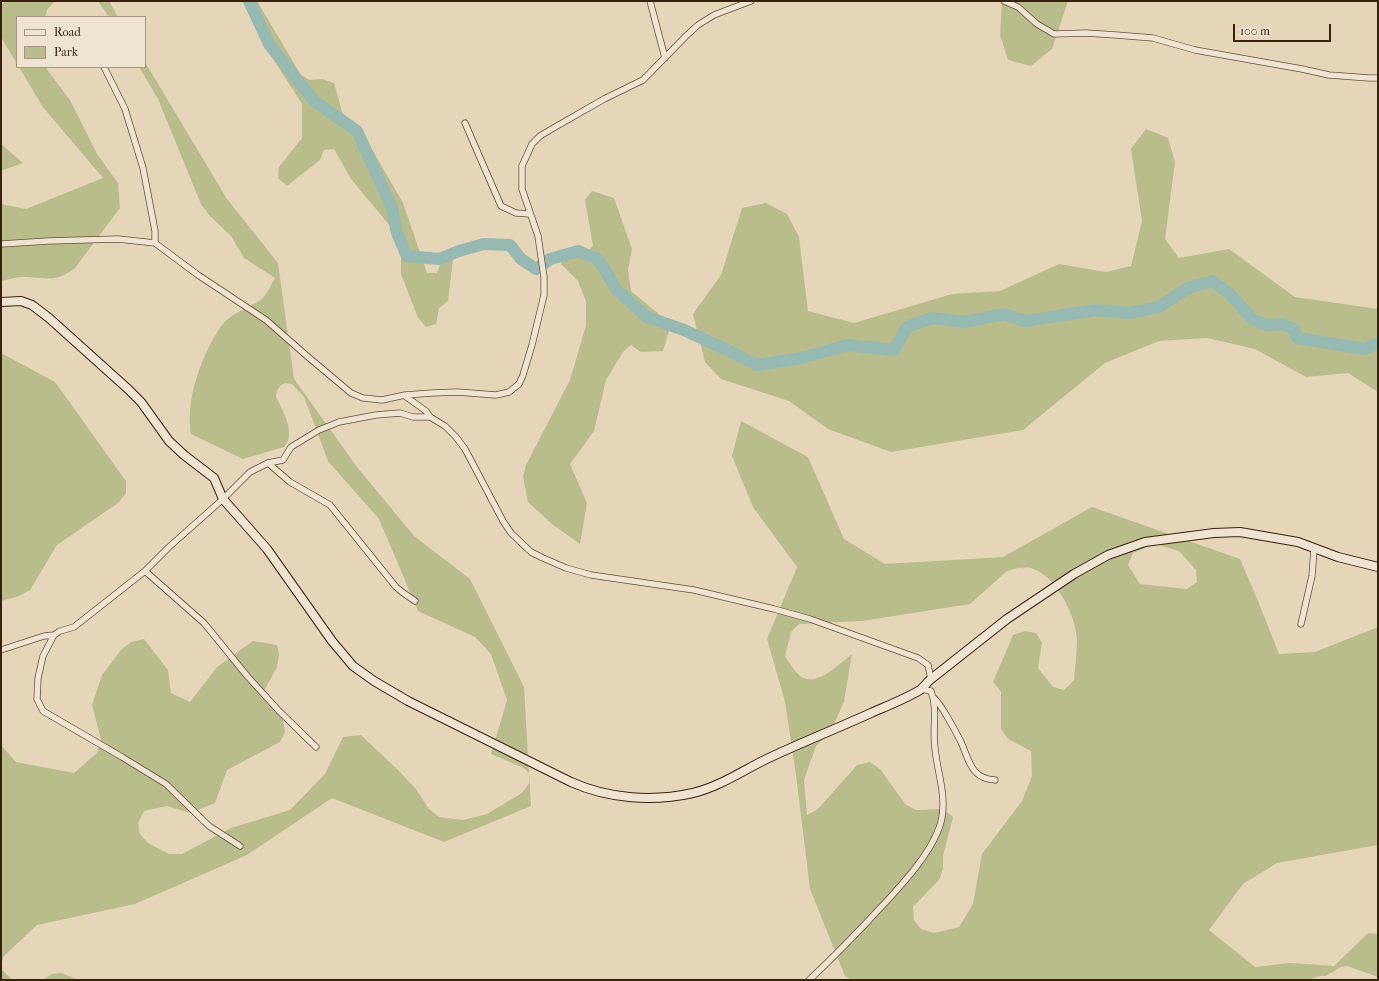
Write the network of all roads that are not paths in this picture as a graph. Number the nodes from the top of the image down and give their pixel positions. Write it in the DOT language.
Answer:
graph roads {
  1 [pos="650,1"];
  2 [pos="751,1"];
  3 [pos="1004,1"];
  4 [pos="665,58"];
  5 [pos="105,68"];
  6 [pos="1378,78"];
  7 [pos="465,123"];
  8 [pos="530,214"];
  9 [pos="155,243"];
  10 [pos="1,244"];
  11 [pos="1,302"];
  12 [pos="405,396"];
  13 [pos="430,417"];
  14 [pos="268,463"];
  15 [pos="223,499"];
  16 [pos="1314,549"];
  17 [pos="1378,567"];
  18 [pos="145,571"];
  19 [pos="415,601"];
  20 [pos="1301,624"];
  21 [pos="54,635"];
  22 [pos="1,650"];
  23 [pos="931,679"];
  24 [pos="921,689"];
  25 [pos="934,698"];
  26 [pos="316,747"];
  27 [pos="995,780"];
  28 [pos="240,846"];
  29 [pos="809,980"];
  1 -- 4 [label="street"];
  2 -- 4 [label="street"];
  3 -- 6 [label="street"];
  4 -- 8 [label="street"];
  5 -- 9 [label="street"];
  7 -- 8 [label="street"];
  8 -- 12 [label="street"];
  9 -- 10 [label="street"];
  9 -- 12 [label="street"];
  11 -- 15 [label="street"];
  12 -- 13 [label="street"];
  13 -- 14 [label="street"];
  13 -- 23 [label="street"];
  14 -- 15 [label="street"];
  14 -- 19 [label="street"];
  15 -- 18 [label="street"];
  15 -- 24 [label="street"];
  16 -- 17 [label="street"];
  16 -- 20 [label="street"];
  16 -- 23 [label="street"];
  18 -- 21 [label="street"];
  18 -- 26 [label="street"];
  21 -- 22 [label="street"];
  21 -- 28 [label="street"];
  23 -- 24 [label="street"];
  24 -- 25 [label="street"];
  25 -- 27 [label="street"];
  25 -- 29 [label="street"];
}
